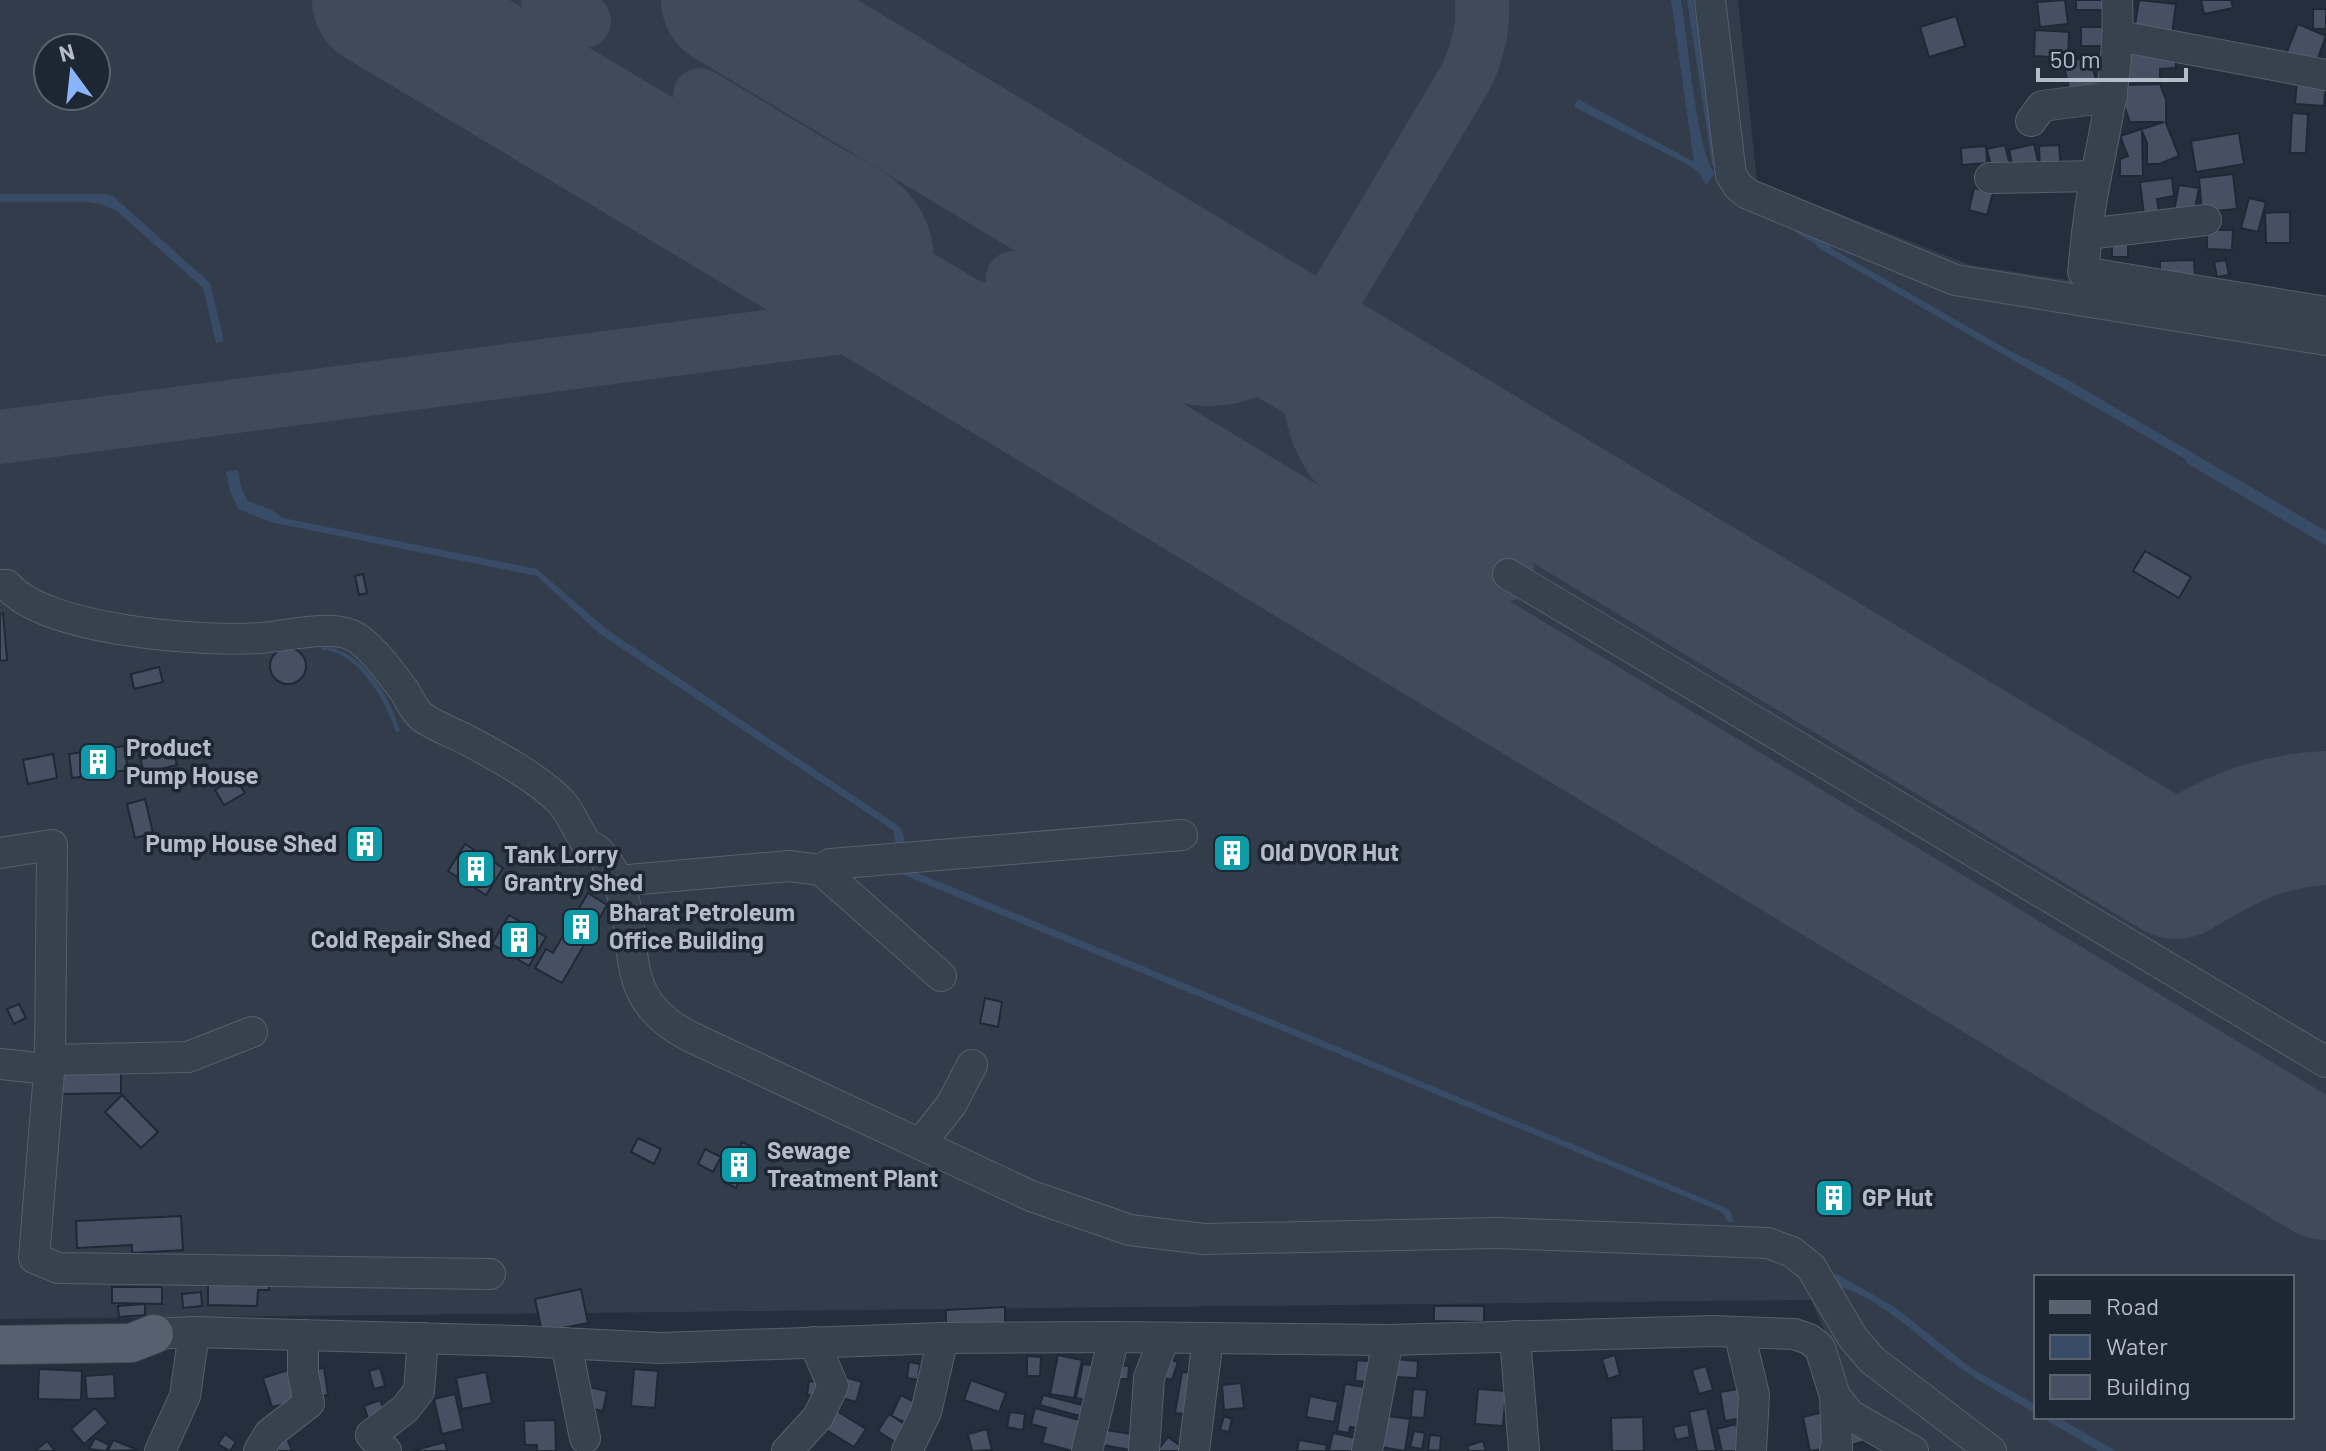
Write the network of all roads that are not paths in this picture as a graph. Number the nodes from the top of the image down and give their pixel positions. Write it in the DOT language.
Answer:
graph roads {
  1 [pos="1710,0"];
  2 [pos="2117,0"];
  3 [pos="2119,36"];
  4 [pos="2326,75"];
  5 [pos="2112,97"];
  6 [pos="2031,121"];
  7 [pos="2096,176"];
  8 [pos="1990,178"];
  9 [pos="2206,220"];
  10 [pos="2087,234"];
  11 [pos="2326,312"];
  12 [pos="2326,340"];
  13 [pos="1508,574"];
  14 [pos="0,585"];
  15 [pos="1182,835"];
  16 [pos="0,853"];
  17 [pos="821,870"];
  18 [pos="617,881"];
  19 [pos="941,976"];
  20 [pos="252,1032"];
  21 [pos="2326,1062"];
  22 [pos="0,1064"];
  23 [pos="49,1064"];
  24 [pos="972,1065"];
  25 [pos="920,1144"];
  26 [pos="490,1274"];
  27 [pos="0,1329"];
  28 [pos="194,1332"];
  29 [pos="1739,1332"];
  30 [pos="154,1334"];
  31 [pos="303,1335"];
  32 [pos="1515,1336"];
  33 [pos="1114,1337"];
  34 [pos="423,1338"];
  35 [pos="943,1338"];
  36 [pos="1164,1338"];
  37 [pos="1208,1338"];
  38 [pos="1388,1340"];
  39 [pos="814,1342"];
  40 [pos="566,1343"];
  41 [pos="0,1345"];
  42 [pos="1835,1396"];
  43 [pos="585,1438"];
  44 [pos="160,1451"];
  45 [pos="259,1451"];
  46 [pos="386,1451"];
  47 [pos="787,1451"];
  48 [pos="907,1451"];
  49 [pos="1087,1451"];
  50 [pos="1144,1451"];
  51 [pos="1194,1451"];
  52 [pos="1367,1451"];
  53 [pos="1524,1451"];
  54 [pos="1751,1451"];
  55 [pos="1835,1451"];
  56 [pos="1913,1451"];
  57 [pos="1991,1451"];
  1 -- 12 [label="street"];
  2 -- 3 [label="street"];
  3 -- 4 [label="street"];
  3 -- 5 [label="street"];
  5 -- 6 [label="street"];
  5 -- 7 [label="street"];
  7 -- 8 [label="street"];
  7 -- 10 [label="street"];
  9 -- 10 [label="street"];
  10 -- 11 [label="street"];
  13 -- 21 [label="street"];
  14 -- 18 [label="street"];
  15 -- 17 [label="street"];
  16 -- 23 [label="street"];
  17 -- 18 [label="street"];
  17 -- 19 [label="street"];
  18 -- 25 [label="street"];
  20 -- 23 [label="street"];
  22 -- 23 [label="street"];
  23 -- 26 [label="street"];
  24 -- 25 [label="street"];
  25 -- 57 [label="street"];
  27 -- 30 [label="main road"];
  28 -- 30 [label="street"];
  28 -- 31 [label="street"];
  28 -- 44 [label="street"];
  29 -- 32 [label="street"];
  29 -- 42 [label="street"];
  29 -- 54 [label="street"];
  30 -- 41 [label="main road"];
  31 -- 34 [label="street"];
  31 -- 45 [label="street"];
  32 -- 38 [label="street"];
  32 -- 53 [label="street"];
  33 -- 35 [label="street"];
  33 -- 36 [label="street"];
  33 -- 49 [label="street"];
  34 -- 40 [label="street"];
  34 -- 46 [label="street"];
  35 -- 39 [label="street"];
  35 -- 48 [label="street"];
  36 -- 37 [label="street"];
  36 -- 50 [label="street"];
  37 -- 38 [label="street"];
  37 -- 51 [label="street"];
  38 -- 52 [label="street"];
  39 -- 40 [label="street"];
  39 -- 47 [label="street"];
  40 -- 43 [label="street"];
  42 -- 55 [label="street"];
  42 -- 56 [label="street"];
}
